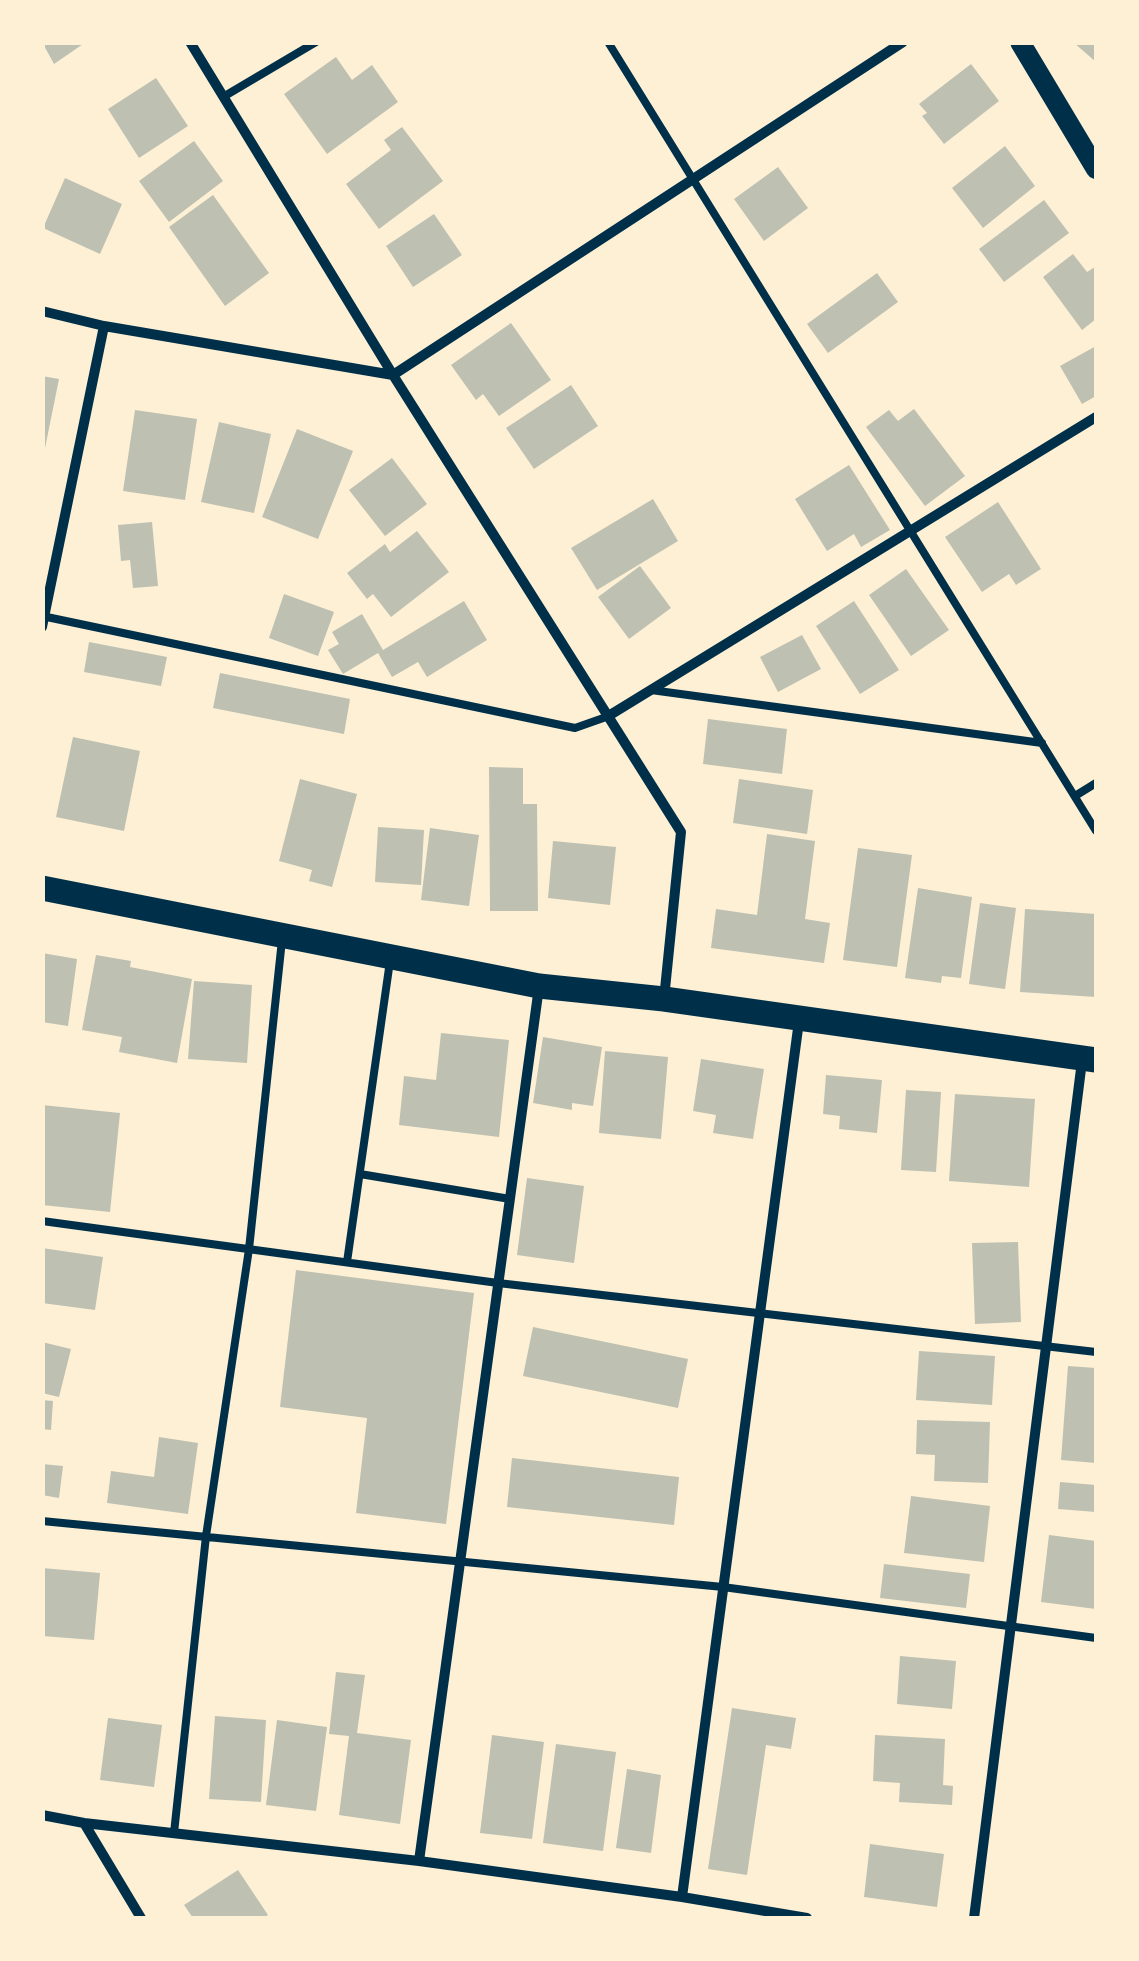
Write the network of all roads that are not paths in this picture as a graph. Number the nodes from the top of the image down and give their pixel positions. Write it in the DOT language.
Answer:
graph roads {
  1 [pos="190,42"];
  2 [pos="316,42"];
  3 [pos="608,42"];
  4 [pos="903,42"];
  5 [pos="1020,42"];
  6 [pos="223,98"];
  7 [pos="1096,169"];
  8 [pos="693,180"];
  9 [pos="42,311"];
  10 [pos="104,326"];
  11 [pos="393,375"];
  12 [pos="1096,418"];
  13 [pos="911,531"];
  14 [pos="43,619"];
  15 [pos="651,690"];
  16 [pos="610,716"];
  17 [pos="1042,743"];
  18 [pos="1096,782"];
  19 [pos="1075,796"];
  20 [pos="1096,831"];
  21 [pos="42,888"];
  22 [pos="282,935"];
  23 [pos="390,957"];
  24 [pos="539,986"];
  25 [pos="664,998"];
  26 [pos="800,1020"];
  27 [pos="1089,1059"];
  28 [pos="360,1174"];
  29 [pos="510,1199"];
  30 [pos="42,1221"];
  31 [pos="248,1248"];
  32 [pos="347,1262"];
  33 [pos="498,1283"];
  34 [pos="760,1315"];
  35 [pos="1046,1346"];
  36 [pos="1096,1352"];
  37 [pos="42,1521"];
  38 [pos="206,1536"];
  39 [pos="460,1560"];
  40 [pos="723,1587"];
  41 [pos="1011,1625"];
  42 [pos="1096,1638"];
  43 [pos="42,1815"];
  44 [pos="84,1823"];
  45 [pos="174,1833"];
  46 [pos="419,1860"];
  47 [pos="682,1897"];
  48 [pos="769,1911"];
  49 [pos="141,1918"];
  50 [pos="757,1918"];
  51 [pos="807,1918"];
  52 [pos="974,1918"];
  1 -- 6 [label="street"];
  2 -- 6 [label="lane"];
  3 -- 8 [label="lane"];
  4 -- 8 [label="street"];
  5 -- 7 [label="main road"];
  6 -- 11 [label="street"];
  8 -- 11 [label="street"];
  8 -- 13 [label="lane"];
  9 -- 10 [label="street"];
  10 -- 11 [label="street"];
  10 -- 14 [label="street"];
  11 -- 16 [label="street"];
  12 -- 13 [label="street"];
  13 -- 15 [label="street"];
  13 -- 17 [label="lane"];
  14 -- 16 [label="lane"];
  15 -- 16 [label="street"];
  15 -- 17 [label="lane"];
  16 -- 25 [label="street"];
  17 -- 19 [label="lane"];
  18 -- 19 [label="lane"];
  19 -- 20 [label="lane"];
  21 -- 22 [label="main road"];
  22 -- 23 [label="main road"];
  22 -- 31 [label="lane"];
  23 -- 24 [label="main road"];
  23 -- 28 [label="lane"];
  24 -- 25 [label="main road"];
  24 -- 29 [label="street"];
  25 -- 26 [label="main road"];
  26 -- 27 [label="main road"];
  26 -- 34 [label="street"];
  27 -- 35 [label="street"];
  28 -- 29 [label="lane"];
  28 -- 32 [label="lane"];
  29 -- 33 [label="street"];
  30 -- 31 [label="lane"];
  31 -- 32 [label="lane"];
  31 -- 38 [label="lane"];
  32 -- 33 [label="lane"];
  33 -- 34 [label="lane"];
  33 -- 39 [label="street"];
  34 -- 35 [label="lane"];
  34 -- 40 [label="street"];
  35 -- 36 [label="lane"];
  35 -- 41 [label="street"];
  37 -- 38 [label="lane"];
  38 -- 39 [label="lane"];
  38 -- 45 [label="lane"];
  39 -- 40 [label="lane"];
  39 -- 46 [label="street"];
  40 -- 41 [label="lane"];
  40 -- 47 [label="street"];
  41 -- 42 [label="lane"];
  41 -- 52 [label="street"];
  43 -- 44 [label="street"];
  44 -- 45 [label="street"];
  44 -- 49 [label="street"];
  45 -- 46 [label="street"];
  46 -- 47 [label="street"];
  47 -- 48 [label="street"];
  48 -- 50 [label="street"];
  48 -- 51 [label="street"];
}
